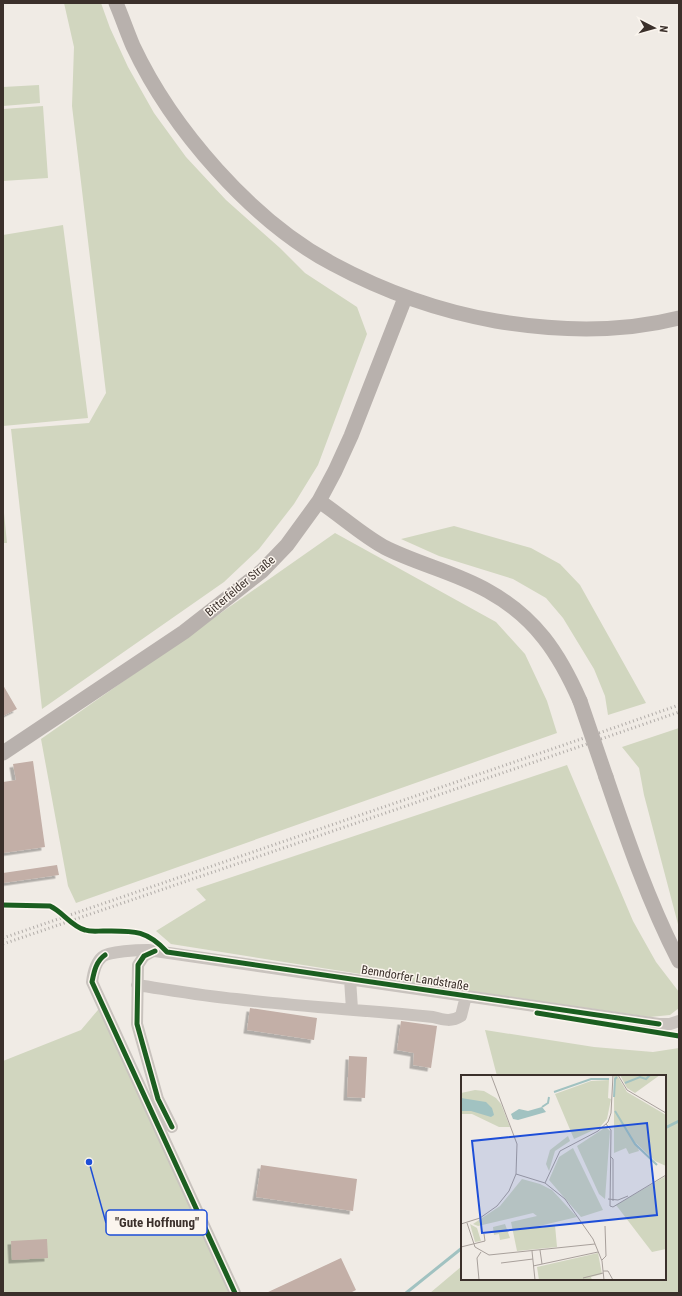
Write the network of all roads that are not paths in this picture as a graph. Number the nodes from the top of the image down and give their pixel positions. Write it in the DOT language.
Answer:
graph roads {
  1 [pos="116,3"];
  2 [pos="405,298"];
  3 [pos="679,318"];
  4 [pos="319,501"];
  5 [pos="3,753"];
  6 [pos="154,951"];
  7 [pos="679,961"];
  8 [pos="350,979"];
  9 [pos="137,985"];
  10 [pos="466,996"];
  11 [pos="352,1009"];
  12 [pos="679,1021"];
  13 [pos="172,1128"];
  14 [pos="235,1293"];
  1 -- 2 [label="main road"];
  2 -- 3 [label="main road"];
  2 -- 4 [label="main road, Bitterfelder Straße"];
  4 -- 5 [label="main road, Bitterfelder Straße"];
  4 -- 7 [label="main road, bridge"];
  6 -- 8 [label="street, Benndorfer Landstraße"];
  6 -- 9 [label="street"];
  6 -- 14 [label="street, Benndorfer Landstraße"];
  8 -- 10 [label="street, Benndorfer Landstraße"];
  8 -- 11 [label="street"];
  9 -- 11 [label="street"];
  9 -- 13 [label="street"];
  10 -- 11 [label="street"];
  10 -- 12 [label="street, Benndorfer Landstraße"];
}
